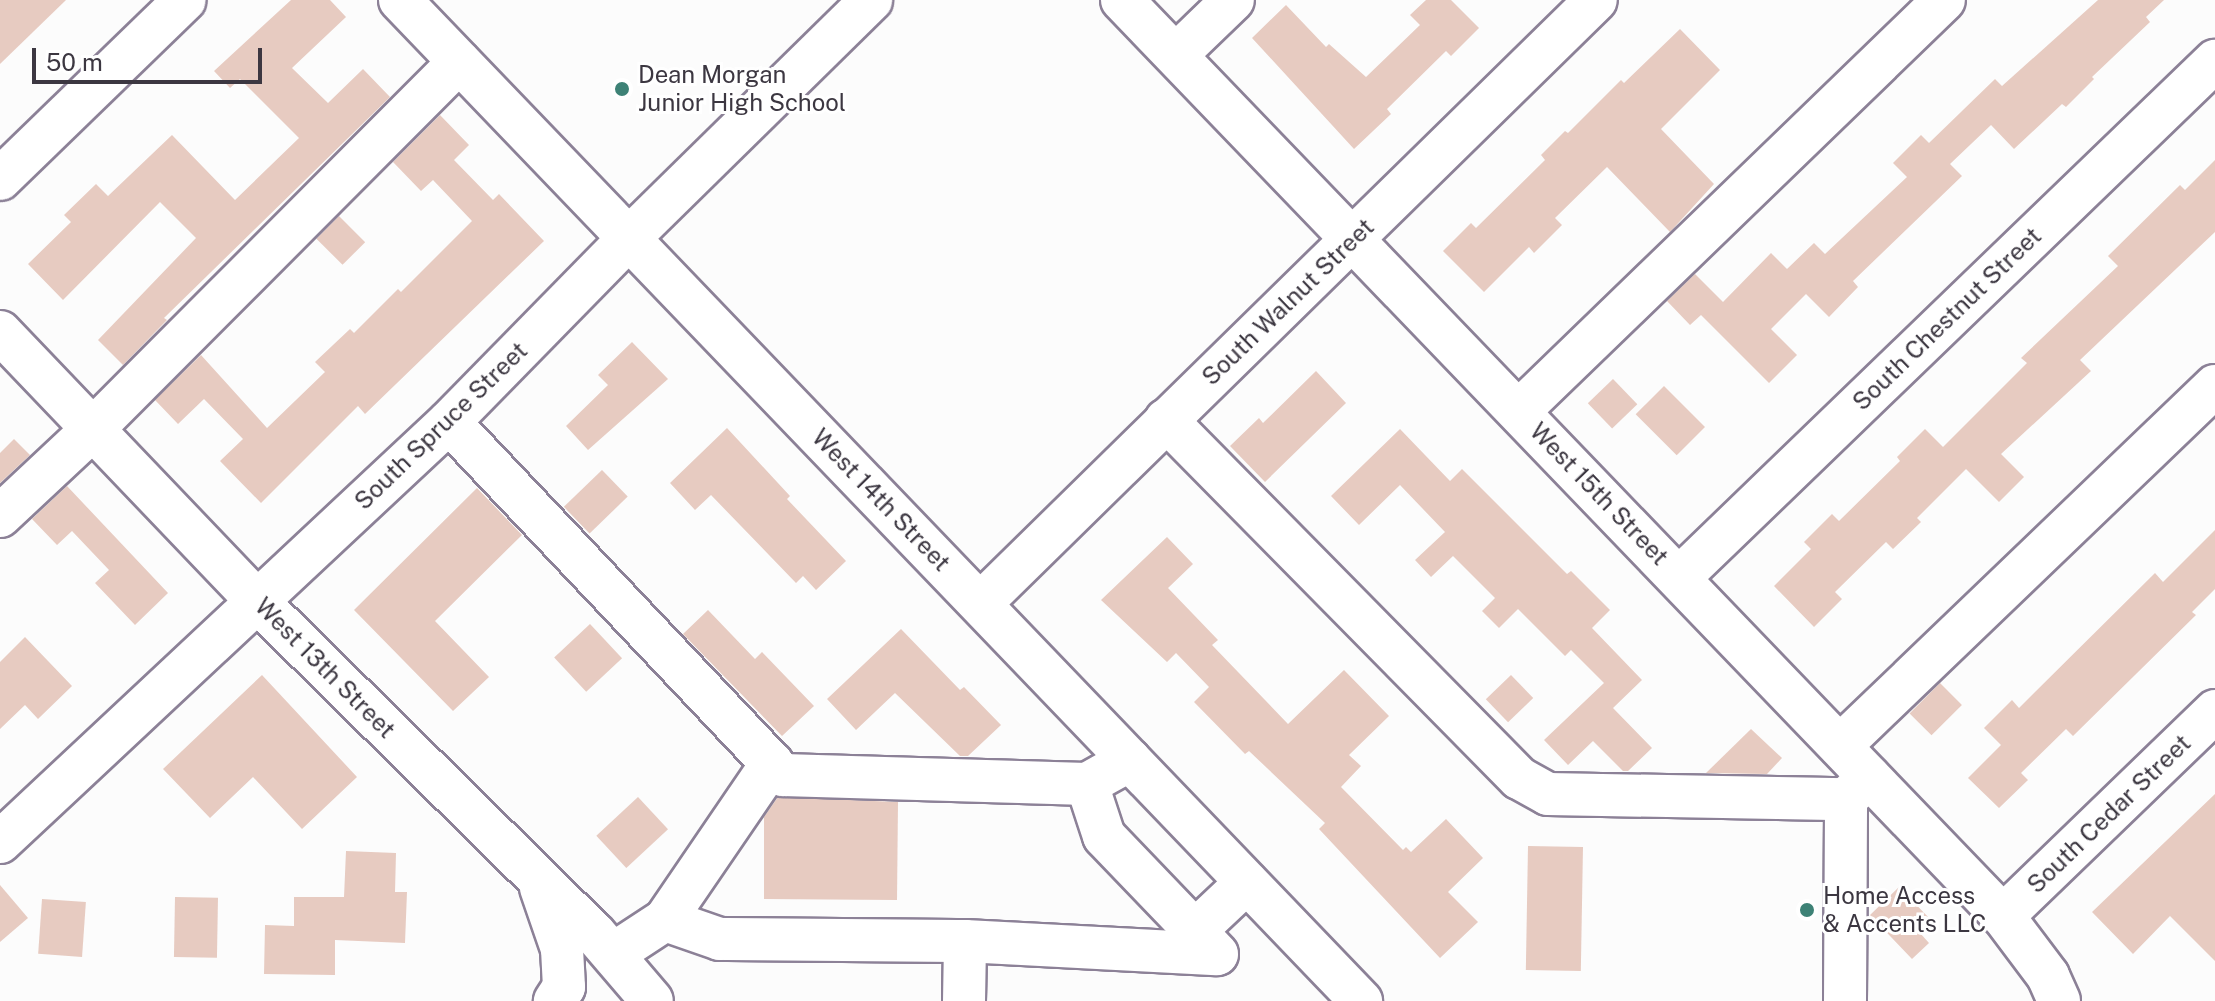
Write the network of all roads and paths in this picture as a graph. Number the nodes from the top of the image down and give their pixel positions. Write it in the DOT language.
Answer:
graph roads {
  1 [pos="185,0"];
  2 [pos="400,0"];
  3 [pos="871,0"];
  4 [pos="1122,0"];
  5 [pos="1233,0"];
  6 [pos="1596,0"];
  7 [pos="1944,0"];
  8 [pos="1176,55"];
  9 [pos="2215,61"];
  10 [pos="459,62"];
  11 [pos="0,179"];
  12 [pos="628,239"];
  13 [pos="1352,240"];
  14 [pos="0,332"];
  15 [pos="2215,386"];
  16 [pos="1519,411"];
  17 [pos="1166,420"];
  18 [pos="449,422"];
  19 [pos="92,430"];
  20 [pos="0,516"];
  21 [pos="1679,578"];
  22 [pos="258,602"];
  23 [pos="981,603"];
  24 [pos="2215,711"];
  25 [pos="1840,746"];
  26 [pos="1130,760"];
  27 [pos="772,763"];
  28 [pos="1087,784"];
  29 [pos="1858,788"];
  30 [pos="0,842"];
  31 [pos="539,882"];
  32 [pos="1247,882"];
  33 [pos="2003,916"];
  34 [pos="665,920"];
  35 [pos="1195,931"];
  36 [pos="965,941"];
  37 [pos="613,954"];
  38 [pos="555,1001"];
  39 [pos="652,1001"];
  40 [pos="964,1001"];
  41 [pos="1361,1001"];
  42 [pos="1845,1001"];
  43 [pos="2059,1001"];
  1 -- 11 [label="street"];
  2 -- 10 [label="street, West 14th Street"];
  3 -- 12 [label="street, South Spruce Street"];
  4 -- 8 [label="street, West 15th Street"];
  5 -- 8 [label="street"];
  6 -- 13 [label="street, South Walnut Street"];
  7 -- 16 [label="street"];
  8 -- 13 [label="street, West 15th Street"];
  9 -- 21 [label="street, South Chestnut Street"];
  10 -- 12 [label="street, West 14th Street"];
  10 -- 19 [label="street"];
  12 -- 18 [label="street, South Spruce Street"];
  12 -- 23 [label="street, West 14th Street"];
  13 -- 16 [label="street, West 15th Street"];
  13 -- 17 [label="street, South Walnut Street"];
  14 -- 19 [label="street, West 13th Street"];
  15 -- 25 [label="street"];
  16 -- 21 [label="street, West 15th Street"];
  17 -- 23 [label="street, South Walnut Street"];
  17 -- 29 [label="street"];
  18 -- 22 [label="street, South Spruce Street"];
  18 -- 27 [label="street"];
  19 -- 20 [label="street"];
  19 -- 22 [label="street, West 13th Street"];
  21 -- 25 [label="street, West 15th Street"];
  22 -- 30 [label="street, South Spruce Street"];
  22 -- 31 [label="street, West 13th Street"];
  23 -- 26 [label="street, West 14th Street"];
  24 -- 33 [label="street, South Cedar Street"];
  25 -- 29 [label="street, West 15th Street"];
  26 -- 28 [label="street"];
  26 -- 32 [label="street, West 14th Street"];
  27 -- 28 [label="street"];
  27 -- 34 [label="street"];
  28 -- 35 [label="street"];
  29 -- 33 [label="street, West 15th Street"];
  29 -- 42 [label="street"];
  31 -- 37 [label="street, West 13th Street"];
  31 -- 38 [label="street"];
  32 -- 35 [label="street"];
  32 -- 41 [label="street, West 14th Street"];
  33 -- 43 [label="street, West 15th Street"];
  34 -- 36 [label="street"];
  34 -- 37 [label="street"];
  35 -- 36 [label="street"];
  36 -- 40 [label="street"];
  37 -- 39 [label="street, West 13th Street"];
}
